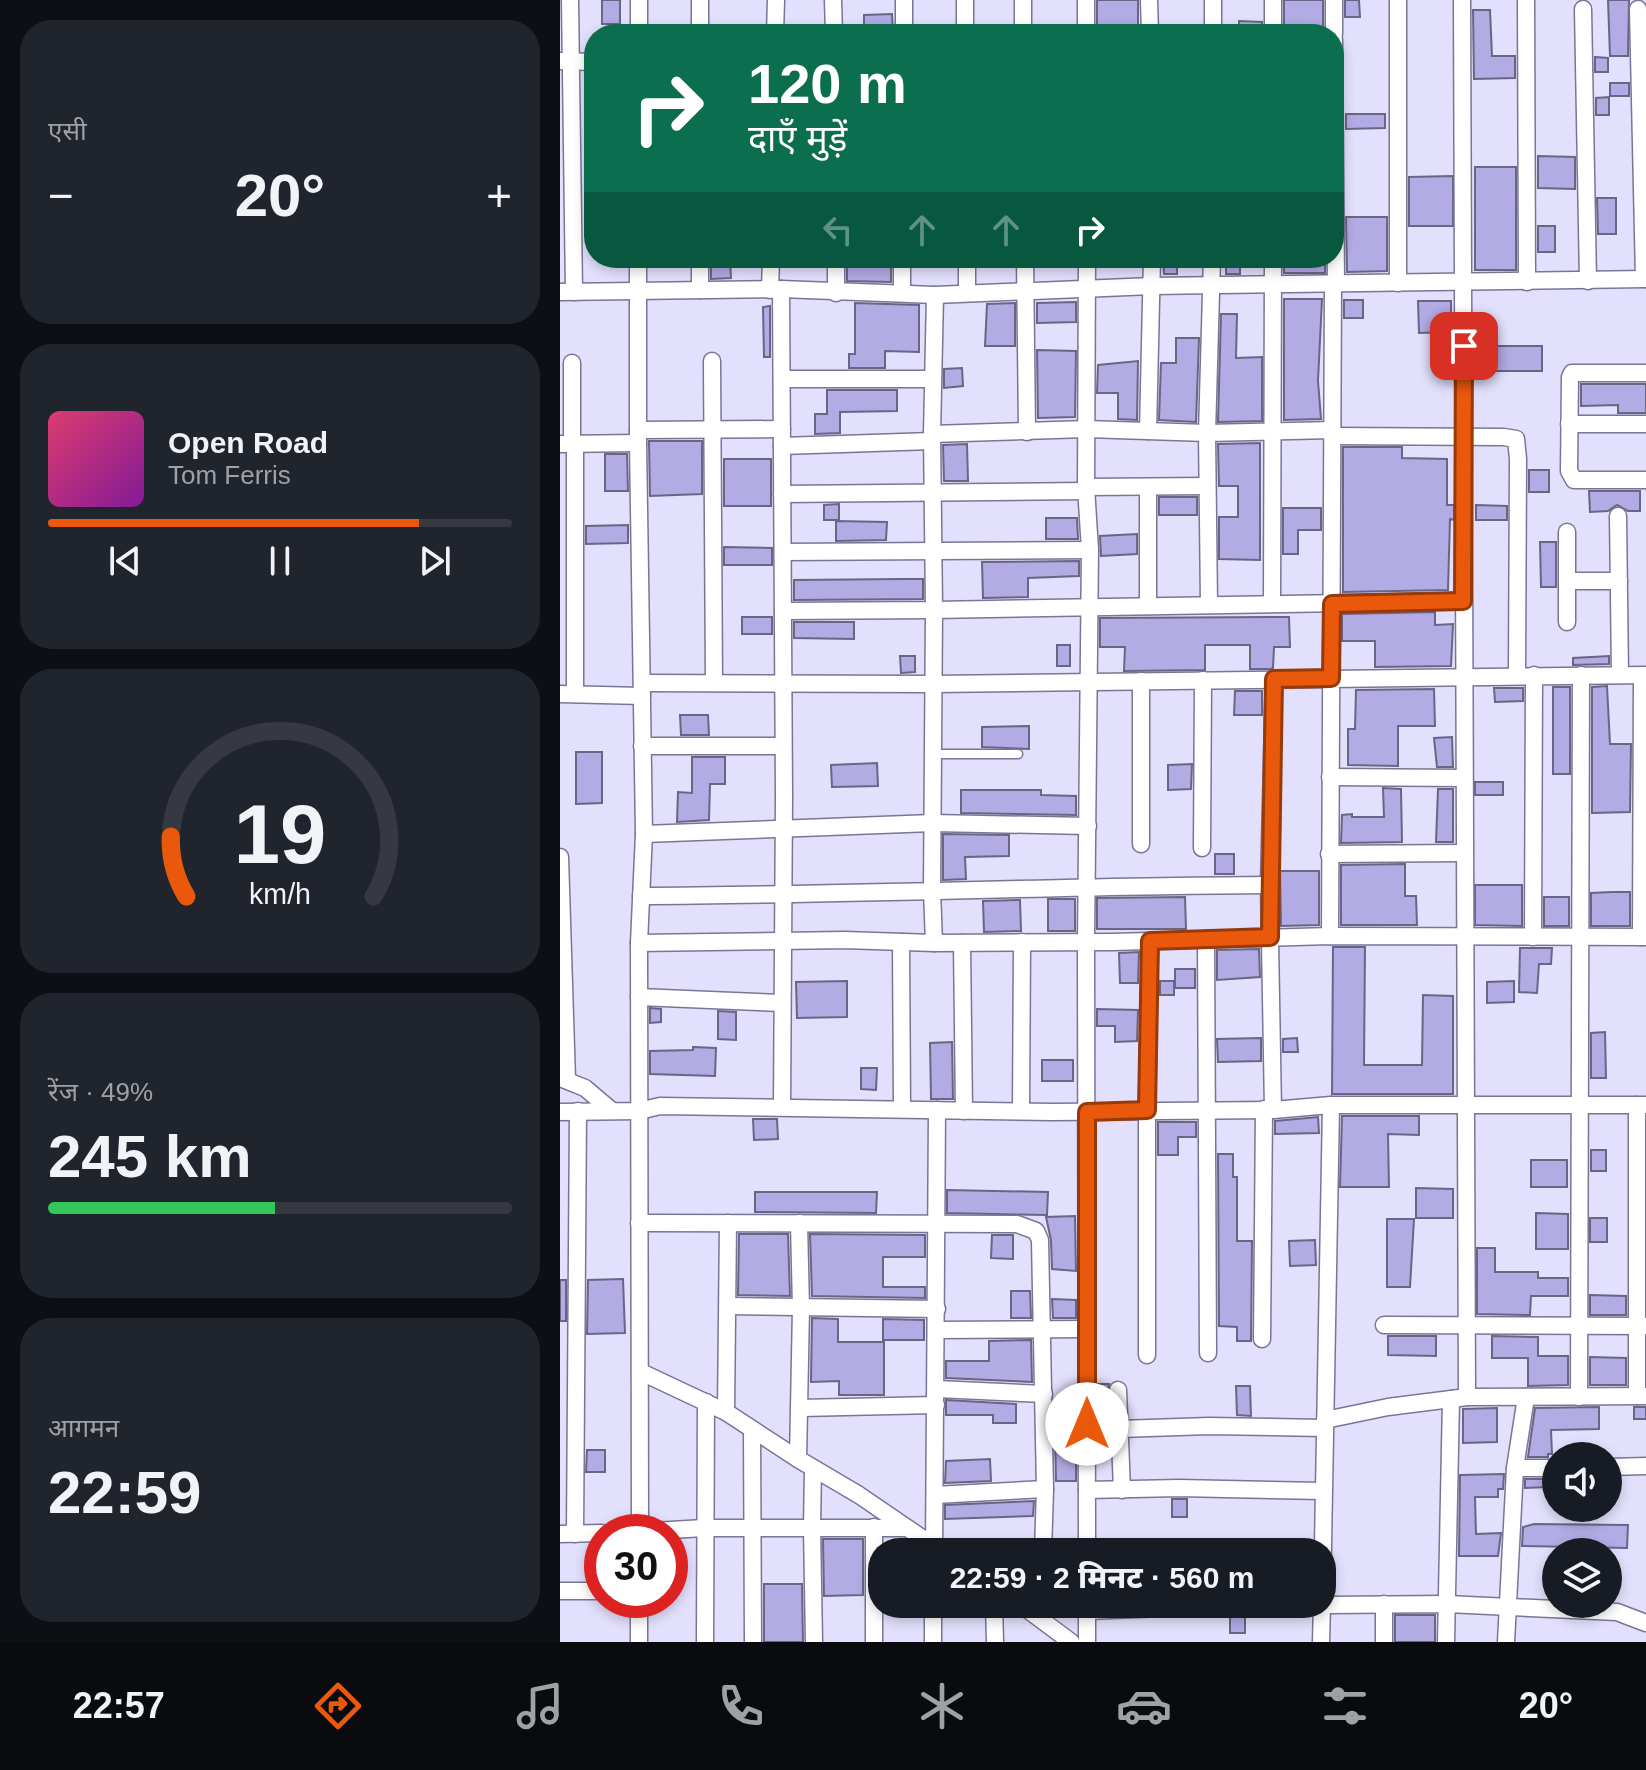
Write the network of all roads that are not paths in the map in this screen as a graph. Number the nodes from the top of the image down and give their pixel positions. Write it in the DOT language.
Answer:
graph roads {
  1 [pos="570,0"];
  2 [pos="639,0"];
  3 [pos="700,0"];
  4 [pos="776,0"];
  5 [pos="833,0"];
  6 [pos="904,0"];
  7 [pos="965,0"];
  8 [pos="1023,0"];
  9 [pos="1086,0"];
  10 [pos="1149,0"];
  11 [pos="1213,0"];
  12 [pos="1273,0"];
  13 [pos="1334,0"];
  14 [pos="1398,0"];
  15 [pos="1462,0"];
  16 [pos="1526,0"];
  17 [pos="1583,9"];
  18 [pos="1638,9"];
  19 [pos="639,24"];
  20 [pos="700,24"];
  21 [pos="775,24"];
  22 [pos="834,24"];
  23 [pos="904,24"];
  24 [pos="965,24"];
  25 [pos="1023,24"];
  26 [pos="1086,24"];
  27 [pos="1150,24"];
  28 [pos="1213,24"];
  29 [pos="1273,24"];
  30 [pos="1334,24"];
  31 [pos="565,61"];
  32 [pos="638,268"];
  33 [pos="700,268"];
  34 [pos="772,268"];
  35 [pos="836,268"];
  36 [pos="902,268"];
  37 [pos="967,268"];
  38 [pos="1025,268"];
  39 [pos="1087,268"];
  40 [pos="1152,268"];
  41 [pos="1212,268"];
  42 [pos="1273,268"];
  43 [pos="1334,268"];
  44 [pos="1645,279"];
  45 [pos="1588,281"];
  46 [pos="1527,282"];
  47 [pos="1398,283"];
  48 [pos="1466,283"];
  49 [pos="1274,284"];
  50 [pos="1334,284"];
  51 [pos="1212,285"];
  52 [pos="1152,286"];
  53 [pos="700,290"];
  54 [pos="775,290"];
  55 [pos="1088,290"];
  56 [pos="638,291"];
  57 [pos="567,292"];
  58 [pos="1026,292"];
  59 [pos="836,293"];
  60 [pos="902,293"];
  61 [pos="967,293"];
  62 [pos="935,295"];
  63 [pos="712,361"];
  64 [pos="572,363"];
  65 [pos="1646,373"];
  66 [pos="782,379"];
  67 [pos="933,379"];
  68 [pos="1569,424"];
  69 [pos="1646,424"];
  70 [pos="1086,429"];
  71 [pos="713,430"];
  72 [pos="1148,431"];
  73 [pos="1027,432"];
  74 [pos="1207,433"];
  75 [pos="1271,433"];
  76 [pos="1332,433"];
  77 [pos="638,436"];
  78 [pos="1463,437"];
  79 [pos="782,438"];
  80 [pos="932,438"];
  81 [pos="569,444"];
  82 [pos="1646,480"];
  83 [pos="1207,486"];
  84 [pos="1148,487"];
  85 [pos="1086,489"];
  86 [pos="935,493"];
  87 [pos="782,494"];
  88 [pos="1618,516"];
  89 [pos="1567,532"];
  90 [pos="933,550"];
  91 [pos="1090,550"];
  92 [pos="783,552"];
  93 [pos="1568,581"];
  94 [pos="1619,581"];
  95 [pos="1463,601"];
  96 [pos="1272,603"];
  97 [pos="1332,604"];
  98 [pos="1209,605"];
  99 [pos="1148,606"];
  100 [pos="1089,607"];
  101 [pos="934,610"];
  102 [pos="783,611"];
  103 [pos="1567,622"];
  104 [pos="1581,675"];
  105 [pos="1620,675"];
  106 [pos="1644,675"];
  107 [pos="1525,676"];
  108 [pos="1465,677"];
  109 [pos="1331,678"];
  110 [pos="1274,679"];
  111 [pos="1203,680"];
  112 [pos="1087,681"];
  113 [pos="1141,681"];
  114 [pos="714,683"];
  115 [pos="782,683"];
  116 [pos="934,684"];
  117 [pos="642,690"];
  118 [pos="568,694"];
  119 [pos="642,746"];
  120 [pos="783,746"];
  121 [pos="933,754"];
  122 [pos="1018,754"];
  123 [pos="1330,777"];
  124 [pos="1463,778"];
  125 [pos="933,823"];
  126 [pos="1088,826"];
  127 [pos="783,829"];
  128 [pos="644,834"];
  129 [pos="1141,844"];
  130 [pos="1202,848"];
  131 [pos="1464,853"];
  132 [pos="1329,854"];
  133 [pos="560,857"];
  134 [pos="1269,885"];
  135 [pos="1086,886"];
  136 [pos="932,890"];
  137 [pos="641,896"];
  138 [pos="782,896"];
  139 [pos="1330,936"];
  140 [pos="1270,937"];
  141 [pos="1533,937"];
  142 [pos="1580,937"];
  143 [pos="1644,937"];
  144 [pos="1466,938"];
  145 [pos="1206,939"];
  146 [pos="1150,941"];
  147 [pos="901,942"];
  148 [pos="1022,942"];
  149 [pos="1086,942"];
  150 [pos="639,943"];
  151 [pos="783,943"];
  152 [pos="934,943"];
  153 [pos="962,943"];
  154 [pos="639,997"];
  155 [pos="782,1003"];
  156 [pos="563,1079"];
  157 [pos="1463,1104"];
  158 [pos="1331,1105"];
  159 [pos="1642,1105"];
  160 [pos="1578,1106"];
  161 [pos="782,1107"];
  162 [pos="902,1108"];
  163 [pos="1208,1109"];
  164 [pos="1269,1109"];
  165 [pos="611,1110"];
  166 [pos="937,1110"];
  167 [pos="1147,1110"];
  168 [pos="578,1111"];
  169 [pos="639,1111"];
  170 [pos="964,1111"];
  171 [pos="1021,1111"];
  172 [pos="560,1112"];
  173 [pos="1087,1112"];
  174 [pos="639,1223"];
  175 [pos="728,1223"];
  176 [pos="799,1223"];
  177 [pos="937,1223"];
  178 [pos="728,1306"];
  179 [pos="801,1308"];
  180 [pos="937,1309"];
  181 [pos="1384,1325"];
  182 [pos="1466,1326"];
  183 [pos="1579,1326"];
  184 [pos="1641,1326"];
  185 [pos="1042,1327"];
  186 [pos="1087,1329"];
  187 [pos="937,1330"];
  188 [pos="1262,1339"];
  189 [pos="1208,1353"];
  190 [pos="1147,1355"];
  191 [pos="641,1372"];
  192 [pos="1118,1390"];
  193 [pos="1044,1394"];
  194 [pos="1641,1396"];
  195 [pos="936,1397"];
  196 [pos="1526,1397"];
  197 [pos="1579,1397"];
  198 [pos="1459,1398"];
  199 [pos="706,1402"];
  200 [pos="800,1408"];
  201 [pos="726,1412"];
  202 [pos="1324,1424"];
  203 [pos="752,1429"];
  204 [pos="1119,1429"];
  205 [pos="798,1459"];
  206 [pos="1646,1466"];
  207 [pos="1622,1467"];
  208 [pos="813,1468"];
  209 [pos="1515,1468"];
  210 [pos="1542,1468"];
  211 [pos="1045,1489"];
  212 [pos="1087,1490"];
  213 [pos="1122,1490"];
  214 [pos="1323,1491"];
  215 [pos="935,1495"];
  216 [pos="638,1514"];
  217 [pos="812,1527"];
  218 [pos="874,1527"];
  219 [pos="704,1528"];
  220 [pos="751,1528"];
  221 [pos="907,1528"];
  222 [pos="688,1529"];
  223 [pos="568,1534"];
  224 [pos="921,1538"];
  225 [pos="937,1538"];
  226 [pos="1043,1538"];
  227 [pos="1087,1538"];
  228 [pos="1323,1538"];
  229 [pos="560,1591"];
  230 [pos="584,1591"];
  231 [pos="1336,1603"];
  232 [pos="1384,1604"];
  233 [pos="1447,1604"];
  234 [pos="1507,1608"];
  235 [pos="639,1618"];
  236 [pos="933,1618"];
  237 [pos="994,1618"];
  238 [pos="1046,1618"];
  239 [pos="1087,1618"];
  240 [pos="1322,1618"];
  241 [pos="1646,1623"];
  242 [pos="1063,1639"];
  243 [pos="639,1642"];
  244 [pos="705,1642"];
  245 [pos="753,1642"];
  246 [pos="814,1642"];
  247 [pos="874,1642"];
  248 [pos="933,1642"];
  249 [pos="995,1642"];
  250 [pos="1087,1642"];
  251 [pos="1321,1642"];
  252 [pos="1384,1642"];
  253 [pos="1446,1642"];
  254 [pos="1506,1642"];
  1 -- 31 [label="street"];
  2 -- 19 [label="street"];
  3 -- 20 [label="street"];
  4 -- 21 [label="street"];
  5 -- 22 [label="street"];
  6 -- 23 [label="street"];
  7 -- 24 [label="street"];
  8 -- 25 [label="street"];
  9 -- 26 [label="street"];
  10 -- 27 [label="street"];
  11 -- 28 [label="street"];
  12 -- 29 [label="street"];
  13 -- 30 [label="street"];
  14 -- 47 [label="street"];
  15 -- 48 [label="street"];
  16 -- 46 [label="street"];
  17 -- 45 [label="street"];
  18 -- 44 [label="street"];
  31 -- 57 [label="street"];
  32 -- 56 [label="street"];
  33 -- 53 [label="street"];
  34 -- 54 [label="street"];
  35 -- 59 [label="street"];
  36 -- 60 [label="street"];
  37 -- 61 [label="street"];
  38 -- 58 [label="street"];
  39 -- 55 [label="street"];
  40 -- 52 [label="street"];
  41 -- 51 [label="street"];
  42 -- 49 [label="street"];
  43 -- 50 [label="street"];
  44 -- 45 [label="street"];
  45 -- 46 [label="street"];
  46 -- 48 [label="street"];
  47 -- 48 [label="street"];
  47 -- 50 [label="street"];
  48 -- 78 [label="street"];
  49 -- 50 [label="street"];
  49 -- 51 [label="street"];
  49 -- 75 [label="street"];
  50 -- 76 [label="street"];
  51 -- 52 [label="street"];
  51 -- 74 [label="street"];
  52 -- 55 [label="street"];
  52 -- 72 [label="street"];
  53 -- 54 [label="street"];
  53 -- 56 [label="street"];
  54 -- 59 [label="street"];
  54 -- 66 [label="street"];
  55 -- 58 [label="street"];
  55 -- 70 [label="street"];
  56 -- 57 [label="street"];
  56 -- 77 [label="street"];
  58 -- 61 [label="street"];
  58 -- 73 [label="street"];
  59 -- 60 [label="street"];
  60 -- 62 [label="street"];
  61 -- 62 [label="street"];
  62 -- 67 [label="street"];
  63 -- 71 [label="street"];
  64 -- 81 [label="street"];
  65 -- 68 [label="street"];
  66 -- 67 [label="street"];
  66 -- 79 [label="street"];
  67 -- 80 [label="street"];
  68 -- 69 [label="street"];
  68 -- 82 [label="street"];
  70 -- 72 [label="street"];
  70 -- 73 [label="street"];
  70 -- 85 [label="street"];
  71 -- 77 [label="street"];
  71 -- 79 [label="street"];
  71 -- 114 [label="street"];
  72 -- 74 [label="street"];
  73 -- 80 [label="street"];
  74 -- 75 [label="street"];
  74 -- 83 [label="street"];
  75 -- 76 [label="street"];
  75 -- 96 [label="street"];
  76 -- 78 [label="street"];
  76 -- 97 [label="street"];
  77 -- 81 [label="street"];
  77 -- 117 [label="street"];
  78 -- 95 [label="street"];
  78 -- 107 [label="street"];
  79 -- 80 [label="street"];
  79 -- 87 [label="street"];
  80 -- 86 [label="street"];
  81 -- 118 [label="street"];
  83 -- 84 [label="street"];
  83 -- 98 [label="street"];
  84 -- 85 [label="street"];
  84 -- 99 [label="street"];
  85 -- 86 [label="street"];
  85 -- 91 [label="street"];
  86 -- 87 [label="street"];
  86 -- 90 [label="street"];
  87 -- 92 [label="street"];
  88 -- 94 [label="street"];
  89 -- 93 [label="street"];
  90 -- 91 [label="street"];
  90 -- 92 [label="street"];
  90 -- 101 [label="street"];
  91 -- 100 [label="street"];
  92 -- 102 [label="street"];
  93 -- 94 [label="street"];
  93 -- 103 [label="street"];
  94 -- 105 [label="street"];
  95 -- 97 [label="street"];
  95 -- 108 [label="street"];
  96 -- 97 [label="street"];
  96 -- 98 [label="street"];
  97 -- 109 [label="street"];
  98 -- 99 [label="street"];
  99 -- 100 [label="street"];
  100 -- 101 [label="street"];
  100 -- 112 [label="street"];
  101 -- 102 [label="street"];
  101 -- 116 [label="street"];
  102 -- 115 [label="street"];
  104 -- 105 [label="street"];
  104 -- 107 [label="street"];
  104 -- 142 [label="street"];
  105 -- 106 [label="street"];
  106 -- 143 [label="street"];
  107 -- 108 [label="street"];
  107 -- 141 [label="street"];
  108 -- 109 [label="street"];
  108 -- 124 [label="street"];
  109 -- 110 [label="street"];
  109 -- 123 [label="street"];
  110 -- 111 [label="street"];
  110 -- 134 [label="street"];
  111 -- 113 [label="street"];
  111 -- 130 [label="street"];
  112 -- 113 [label="street"];
  112 -- 116 [label="street"];
  112 -- 126 [label="street"];
  113 -- 129 [label="street"];
  114 -- 115 [label="street"];
  114 -- 117 [label="street"];
  115 -- 116 [label="street"];
  115 -- 120 [label="street"];
  116 -- 121 [label="street"];
  117 -- 118 [label="street"];
  117 -- 119 [label="street"];
  119 -- 120 [label="street"];
  119 -- 128 [label="street"];
  120 -- 127 [label="street"];
  121 -- 122 [label="lane"];
  121 -- 125 [label="street"];
  123 -- 124 [label="street"];
  123 -- 132 [label="street"];
  124 -- 131 [label="street"];
  125 -- 126 [label="street"];
  125 -- 127 [label="street"];
  125 -- 136 [label="street"];
  126 -- 135 [label="street"];
  127 -- 128 [label="street"];
  127 -- 138 [label="street"];
  128 -- 137 [label="street"];
  131 -- 132 [label="street"];
  131 -- 144 [label="street"];
  132 -- 139 [label="street"];
  133 -- 156 [label="street"];
  134 -- 135 [label="street"];
  134 -- 140 [label="street"];
  135 -- 136 [label="street"];
  135 -- 149 [label="street"];
  136 -- 138 [label="street"];
  136 -- 152 [label="street"];
  137 -- 138 [label="street"];
  137 -- 150 [label="street"];
  138 -- 151 [label="street"];
  139 -- 140 [label="street"];
  139 -- 144 [label="street"];
  140 -- 145 [label="street"];
  140 -- 164 [label="street"];
  141 -- 142 [label="street"];
  141 -- 144 [label="street"];
  142 -- 143 [label="street"];
  142 -- 160 [label="street"];
  144 -- 157 [label="street"];
  145 -- 146 [label="street"];
  145 -- 163 [label="street"];
  146 -- 149 [label="street"];
  146 -- 167 [label="street"];
  147 -- 151 [label="street"];
  147 -- 152 [label="street"];
  147 -- 162 [label="street"];
  148 -- 149 [label="street"];
  148 -- 153 [label="street"];
  148 -- 171 [label="street"];
  149 -- 173 [label="street"];
  150 -- 151 [label="street"];
  150 -- 154 [label="street"];
  151 -- 155 [label="street"];
  152 -- 153 [label="street"];
  153 -- 170 [label="street"];
  154 -- 155 [label="street"];
  154 -- 169 [label="street"];
  155 -- 161 [label="street"];
  156 -- 165 [label="street"];
  157 -- 158 [label="street"];
  157 -- 160 [label="street"];
  157 -- 182 [label="street"];
  158 -- 164 [label="street"];
  158 -- 202 [label="street"];
  159 -- 160 [label="street"];
  159 -- 184 [label="street"];
  160 -- 183 [label="street"];
  161 -- 162 [label="street"];
  161 -- 169 [label="street"];
  162 -- 166 [label="street"];
  163 -- 164 [label="street"];
  163 -- 167 [label="street"];
  163 -- 189 [label="street"];
  164 -- 188 [label="street"];
  165 -- 168 [label="street"];
  165 -- 169 [label="street"];
  166 -- 170 [label="street"];
  166 -- 177 [label="street"];
  167 -- 173 [label="street"];
  167 -- 190 [label="street"];
  168 -- 172 [label="street"];
  168 -- 223 [label="street"];
  169 -- 174 [label="street"];
  170 -- 171 [label="street"];
  171 -- 173 [label="street"];
  173 -- 186 [label="street"];
  174 -- 175 [label="street"];
  174 -- 191 [label="street"];
  175 -- 176 [label="street"];
  175 -- 178 [label="street"];
  176 -- 177 [label="street"];
  176 -- 179 [label="street"];
  177 -- 180 [label="street"];
  177 -- 185 [label="street"];
  178 -- 179 [label="street"];
  178 -- 201 [label="street"];
  179 -- 180 [label="street"];
  179 -- 200 [label="street"];
  180 -- 187 [label="street"];
  181 -- 182 [label="street"];
  182 -- 183 [label="street"];
  182 -- 198 [label="street"];
  183 -- 184 [label="street"];
  183 -- 197 [label="street"];
  184 -- 194 [label="street"];
  185 -- 186 [label="street"];
  185 -- 187 [label="street"];
  185 -- 193 [label="street"];
  186 -- 212 [label="street"];
  187 -- 195 [label="street"];
  191 -- 199 [label="street"];
  191 -- 216 [label="street"];
  192 -- 204 [label="street"];
  193 -- 195 [label="street"];
  193 -- 211 [label="street"];
  194 -- 197 [label="street"];
  195 -- 200 [label="street"];
  195 -- 215 [label="street"];
  196 -- 197 [label="street"];
  196 -- 198 [label="street"];
  196 -- 209 [label="street"];
  198 -- 202 [label="street"];
  198 -- 233 [label="street"];
  199 -- 201 [label="street"];
  199 -- 219 [label="street"];
  200 -- 205 [label="street"];
  201 -- 203 [label="street"];
  202 -- 204 [label="street"];
  202 -- 214 [label="street"];
  203 -- 205 [label="street"];
  203 -- 220 [label="street"];
  204 -- 213 [label="street"];
  205 -- 208 [label="street"];
  206 -- 207 [label="street"];
  208 -- 217 [label="street"];
  208 -- 221 [label="street"];
  209 -- 210 [label="street"];
  209 -- 234 [label="street"];
  211 -- 215 [label="street"];
  211 -- 226 [label="street"];
  212 -- 213 [label="street"];
  212 -- 227 [label="street"];
  213 -- 214 [label="street"];
  214 -- 228 [label="street"];
  215 -- 225 [label="street"];
  217 -- 218 [label="street"];
  217 -- 220 [label="street"];
  217 -- 246 [label="street"];
  218 -- 221 [label="street"];
  218 -- 247 [label="street"];
  219 -- 220 [label="street"];
  219 -- 222 [label="street"];
  219 -- 244 [label="street"];
  220 -- 245 [label="street"];
  221 -- 224 [label="street"];
  229 -- 230 [label="street"];
  231 -- 232 [label="street"];
  232 -- 233 [label="street"];
  232 -- 252 [label="street"];
  233 -- 234 [label="street"];
  233 -- 253 [label="street"];
  234 -- 241 [label="street"];
  234 -- 254 [label="street"];
  235 -- 243 [label="street"];
  236 -- 248 [label="street"];
  237 -- 249 [label="street"];
  238 -- 242 [label="street"];
  239 -- 250 [label="street"];
  240 -- 251 [label="street"];
}
